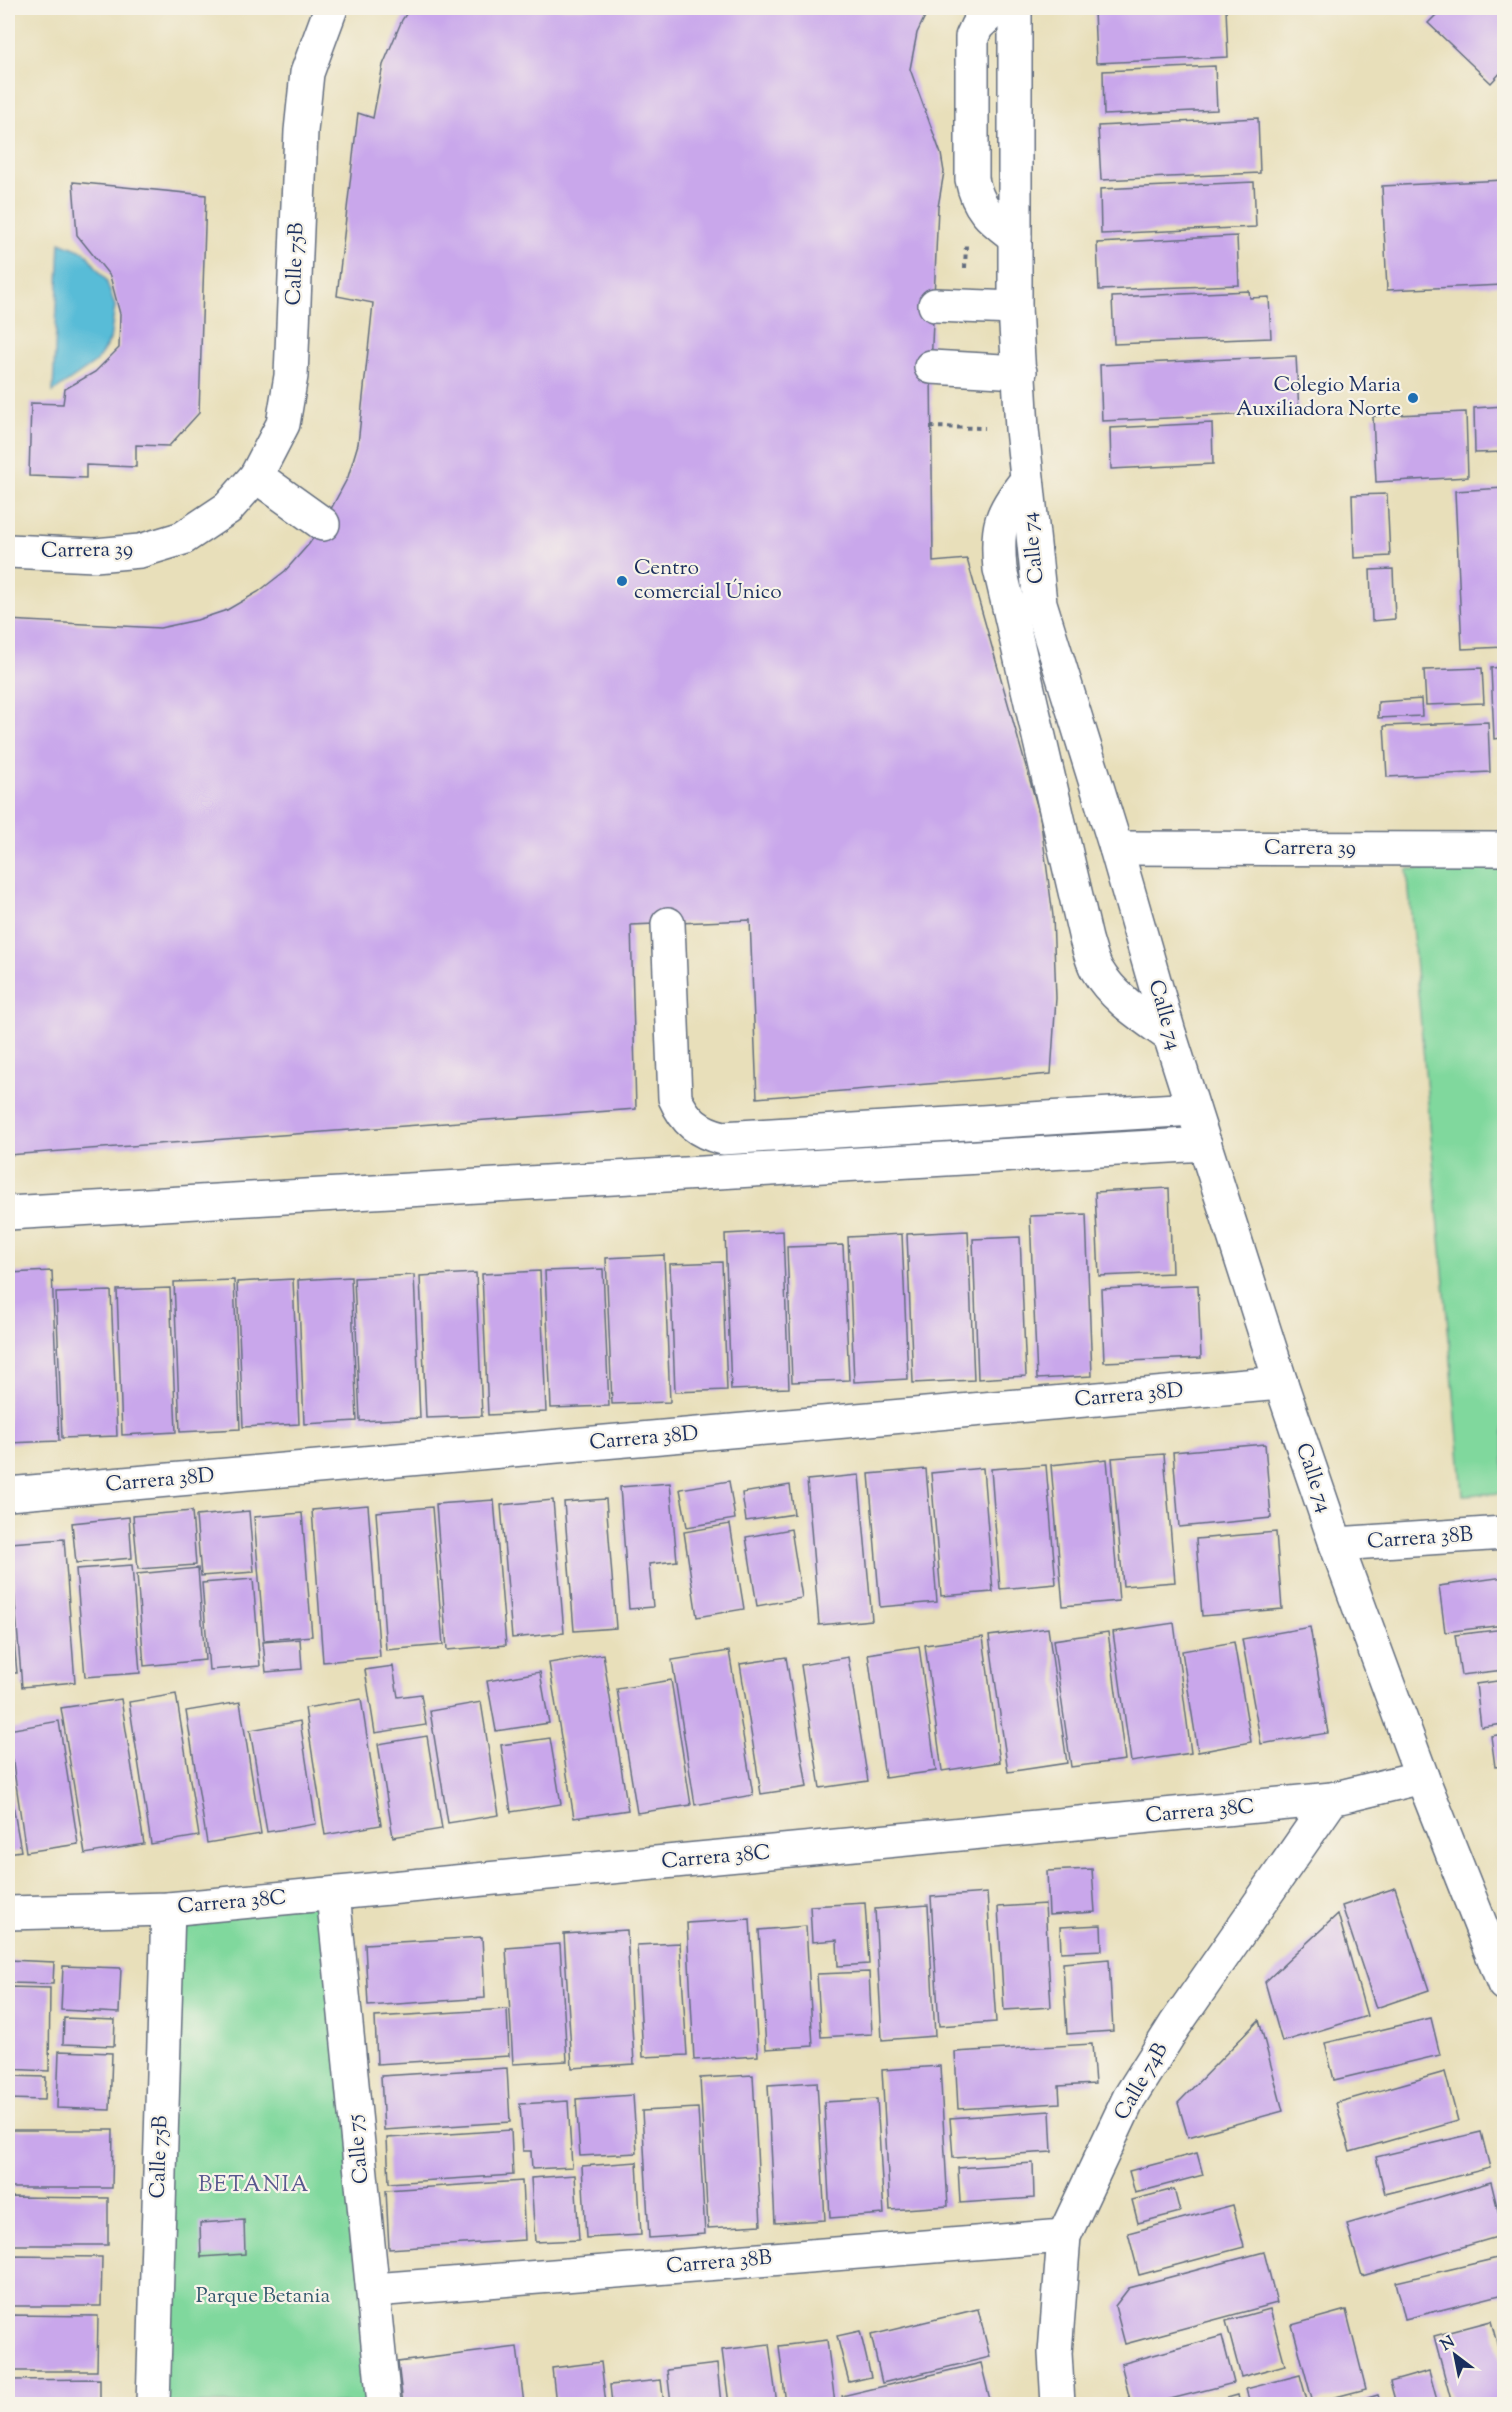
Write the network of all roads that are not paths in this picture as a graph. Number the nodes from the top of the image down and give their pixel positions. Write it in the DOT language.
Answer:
graph roads {
  1 [pos="331,8"];
  2 [pos="996,8"];
  3 [pos="1015,8"];
  4 [pos="1015,237"];
  5 [pos="935,305"];
  6 [pos="1015,308"];
  7 [pos="931,367"];
  8 [pos="1020,372"];
  9 [pos="256,476"];
  10 [pos="1027,480"];
  11 [pos="228,508"];
  12 [pos="323,524"];
  13 [pos="8,551"];
  14 [pos="1116,848"];
  15 [pos="1504,849"];
  16 [pos="668,924"];
  17 [pos="1170,1036"];
  18 [pos="1193,1109"];
  19 [pos="1205,1144"];
  20 [pos="8,1213"];
  21 [pos="1281,1383"];
  22 [pos="8,1494"];
  23 [pos="1504,1533"];
  24 [pos="1336,1544"];
  25 [pos="1422,1777"];
  26 [pos="1332,1799"];
  27 [pos="333,1894"];
  28 [pos="168,1909"];
  29 [pos="8,1913"];
  30 [pos="1504,1984"];
  31 [pos="1064,2236"];
  32 [pos="374,2290"];
  33 [pos="153,2404"];
  34 [pos="384,2404"];
  35 [pos="1058,2404"];
  1 -- 9 [label="street, Calle 75B"];
  2 -- 4 [label="street"];
  3 -- 4 [label="street, Calle 74"];
  4 -- 6 [label="street, Calle 74"];
  5 -- 6 [label="street"];
  6 -- 8 [label="street, Calle 74"];
  7 -- 8 [label="street"];
  8 -- 10 [label="street, Calle 74"];
  9 -- 11 [label="street, Calle 75B"];
  9 -- 12 [label="street"];
  10 -- 14 [label="street, Calle 74"];
  10 -- 17 [label="street"];
  11 -- 13 [label="street, Carrera 39"];
  14 -- 15 [label="street, Carrera 39"];
  14 -- 17 [label="street, Calle 74"];
  16 -- 18 [label="street"];
  17 -- 18 [label="street, Calle 74"];
  18 -- 19 [label="street, Calle 74"];
  19 -- 20 [label="street"];
  19 -- 21 [label="street, Calle 74"];
  21 -- 22 [label="street, Carrera 38D"];
  21 -- 24 [label="street, Calle 74"];
  23 -- 24 [label="street, Carrera 38B"];
  24 -- 25 [label="street, Calle 74"];
  25 -- 26 [label="street, Carrera 38C"];
  25 -- 30 [label="street, Calle 74"];
  26 -- 27 [label="street, Carrera 38C"];
  26 -- 31 [label="street, Calle 74B"];
  27 -- 28 [label="street, Carrera 38C"];
  27 -- 32 [label="street, Calle 75"];
  28 -- 29 [label="street, Carrera 38C"];
  28 -- 33 [label="street, Calle 75B"];
  31 -- 32 [label="street, Carrera 38B"];
  31 -- 35 [label="street, Calle 74B"];
  32 -- 34 [label="street, Calle 75"];
}
